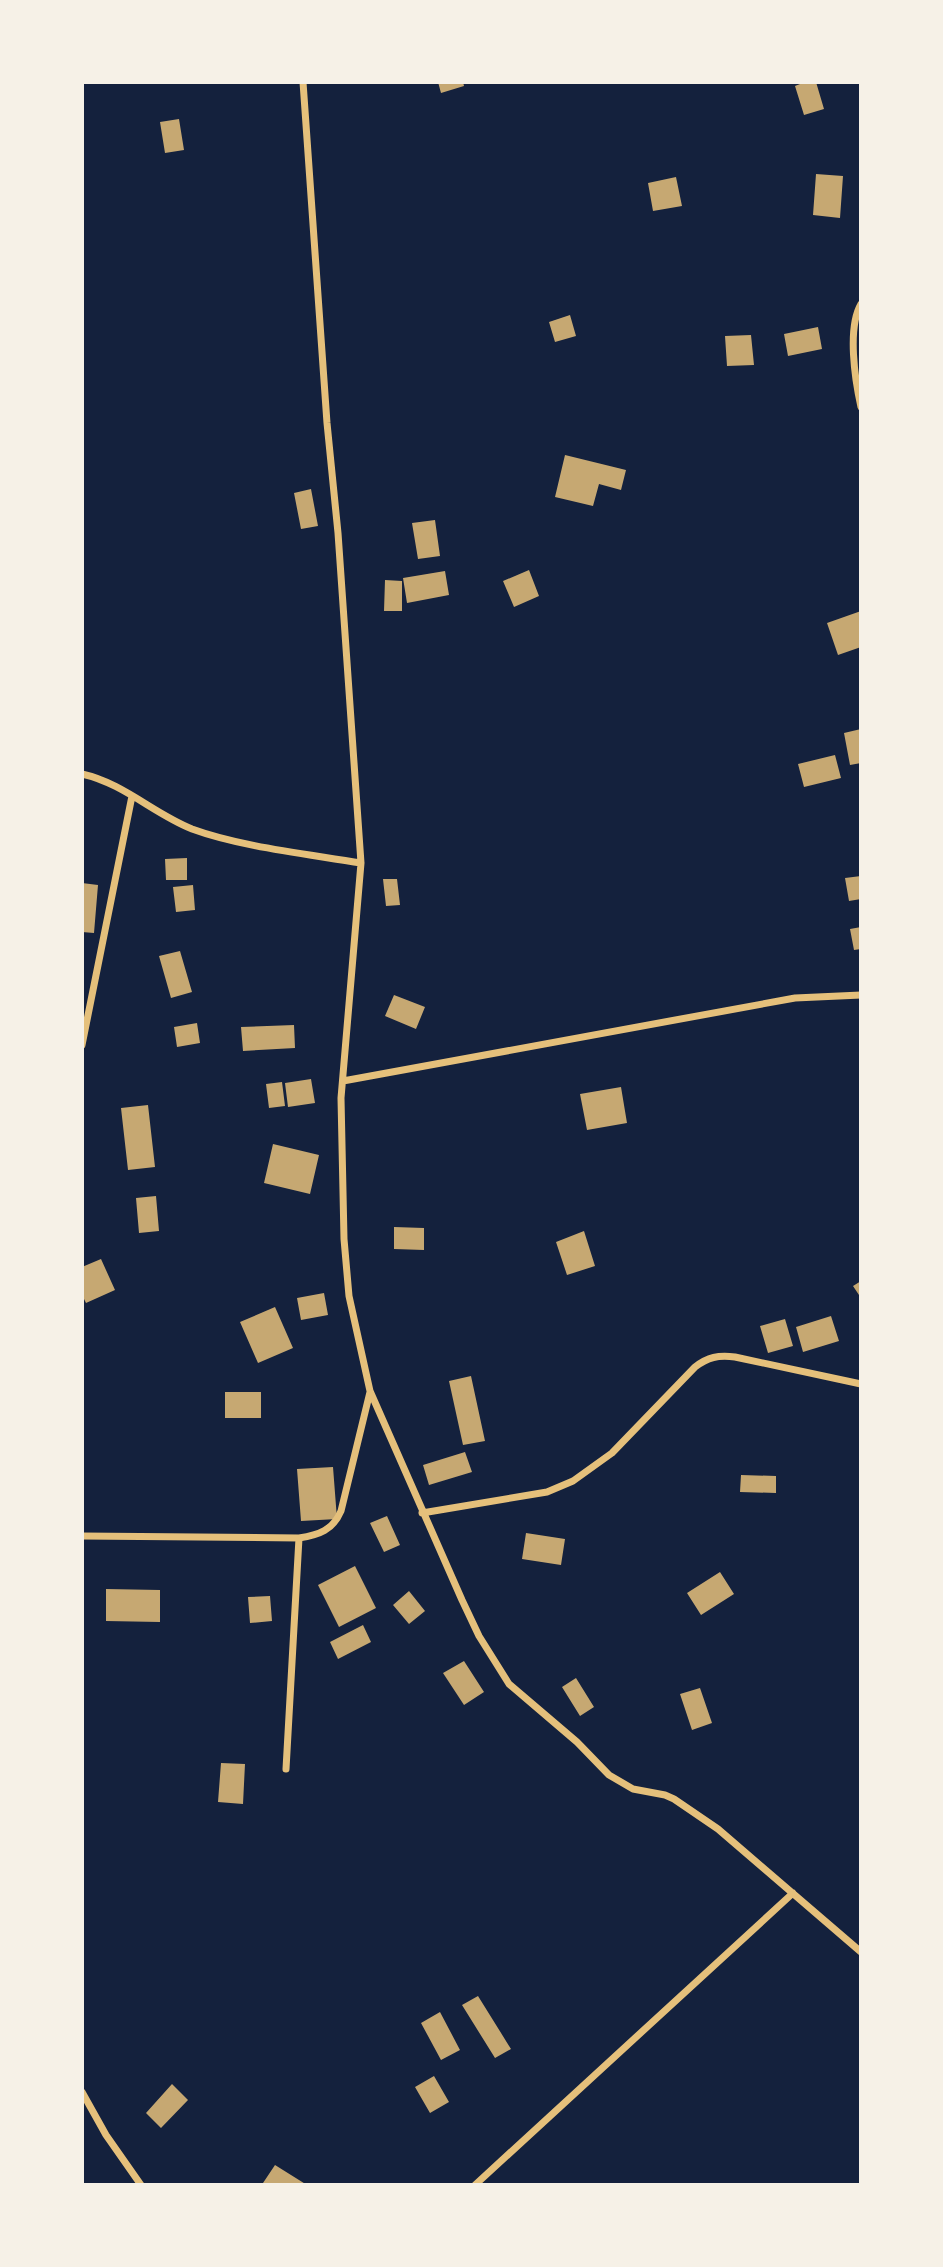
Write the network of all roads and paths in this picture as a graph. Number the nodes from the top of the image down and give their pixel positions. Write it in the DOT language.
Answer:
graph roads {
  1 [pos="303,82"];
  2 [pos="861,304"];
  3 [pos="861,407"];
  4 [pos="82,774"];
  5 [pos="132,796"];
  6 [pos="361,863"];
  7 [pos="861,995"];
  8 [pos="82,1045"];
  9 [pos="343,1081"];
  10 [pos="861,1384"];
  11 [pos="370,1391"];
  12 [pos="422,1513"];
  13 [pos="82,1536"];
  14 [pos="299,1538"];
  15 [pos="286,1769"];
  16 [pos="793,1893"];
  17 [pos="861,1952"];
  18 [pos="82,2092"];
  19 [pos="141,2185"];
  20 [pos="475,2185"];
  1 -- 6 [label="street"];
  2 -- 3 [label="street"];
  4 -- 5 [label="street"];
  5 -- 6 [label="street"];
  5 -- 8 [label="street"];
  6 -- 9 [label="street"];
  7 -- 9 [label="street"];
  9 -- 11 [label="street"];
  10 -- 12 [label="street"];
  11 -- 12 [label="street"];
  11 -- 14 [label="street"];
  12 -- 16 [label="street"];
  13 -- 14 [label="street"];
  14 -- 15 [label="street"];
  16 -- 17 [label="street"];
  16 -- 20 [label="street"];
  18 -- 19 [label="street"];
}
